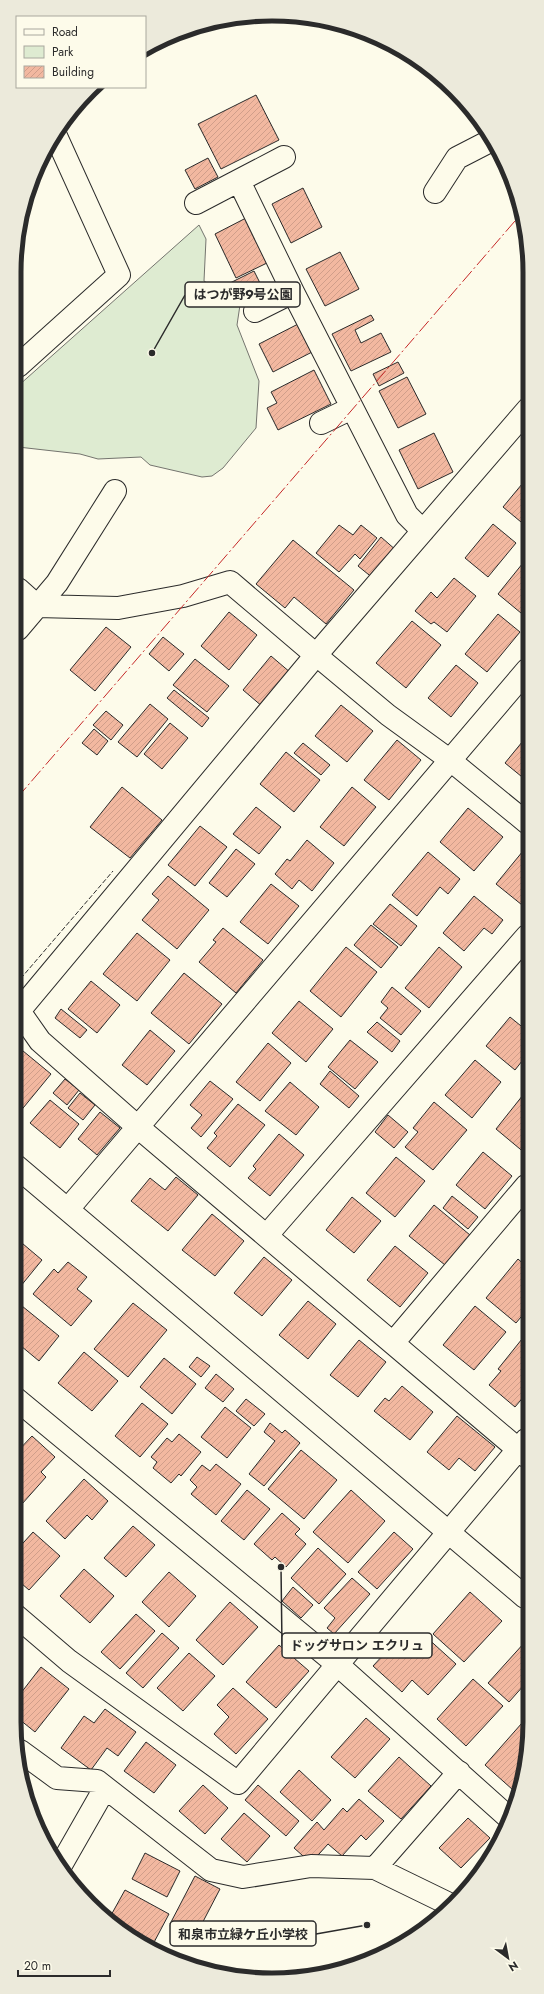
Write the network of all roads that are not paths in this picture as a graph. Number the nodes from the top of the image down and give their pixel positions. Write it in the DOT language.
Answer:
graph roads {
  1 [pos="58,141"];
  2 [pos="487,143"];
  3 [pos="284,157"];
  4 [pos="239,181"];
  5 [pos="435,192"];
  6 [pos="196,203"];
  7 [pos="293,292"];
  8 [pos="256,311"];
  9 [pos="21,363"];
  10 [pos="352,408"];
  11 [pos="523,416"];
  12 [pos="321,423"];
  13 [pos="115,491"];
  14 [pos="423,530"];
  15 [pos="21,592"];
  16 [pos="37,606"];
  17 [pos="21,625"];
  18 [pos="316,655"];
  19 [pos="523,675"];
  20 [pos="450,760"];
  21 [pos="523,820"];
  22 [pos="523,941"];
  23 [pos="21,1008"];
  24 [pos="21,1016"];
  25 [pos="139,1128"];
  26 [pos="21,1170"];
  27 [pos="523,1190"];
  28 [pos="68,1209"];
  29 [pos="267,1235"];
  30 [pos="393,1343"];
  31 [pos="21,1403"];
  32 [pos="523,1448"];
  33 [pos="448,1532"];
  34 [pos="523,1595"];
  35 [pos="21,1620"];
  36 [pos="338,1665"];
  37 [pos="23,1753"];
  38 [pos="459,1772"];
  39 [pos="104,1788"];
  40 [pos="505,1815"];
  41 [pos="63,1861"];
  42 [pos="375,1868"];
  43 [pos="446,1902"];
  1 -- 9 [label="street"];
  2 -- 5 [label="street"];
  3 -- 4 [label="street"];
  4 -- 6 [label="street"];
  4 -- 7 [label="street"];
  7 -- 8 [label="street"];
  7 -- 10 [label="street"];
  10 -- 12 [label="street"];
  10 -- 14 [label="street"];
  11 -- 14 [label="street"];
  13 -- 16 [label="street"];
  14 -- 18 [label="street"];
  15 -- 16 [label="street"];
  16 -- 17 [label="street"];
  16 -- 18 [label="street"];
  18 -- 20 [label="street"];
  18 -- 23 [label="street"];
  19 -- 20 [label="street"];
  20 -- 21 [label="street"];
  20 -- 25 [label="street"];
  22 -- 29 [label="street"];
  24 -- 25 [label="street"];
  25 -- 28 [label="street"];
  25 -- 29 [label="street"];
  26 -- 28 [label="street"];
  27 -- 30 [label="street"];
  28 -- 33 [label="street"];
  29 -- 30 [label="street"];
  30 -- 32 [label="street"];
  31 -- 36 [label="street"];
  32 -- 33 [label="street"];
  33 -- 34 [label="street"];
  33 -- 36 [label="street"];
  35 -- 36 [label="street"];
  36 -- 38 [label="street"];
  37 -- 39 [label="street"];
  38 -- 40 [label="street"];
  38 -- 42 [label="street"];
  39 -- 41 [label="street"];
  39 -- 42 [label="street"];
  42 -- 43 [label="street"];
}
